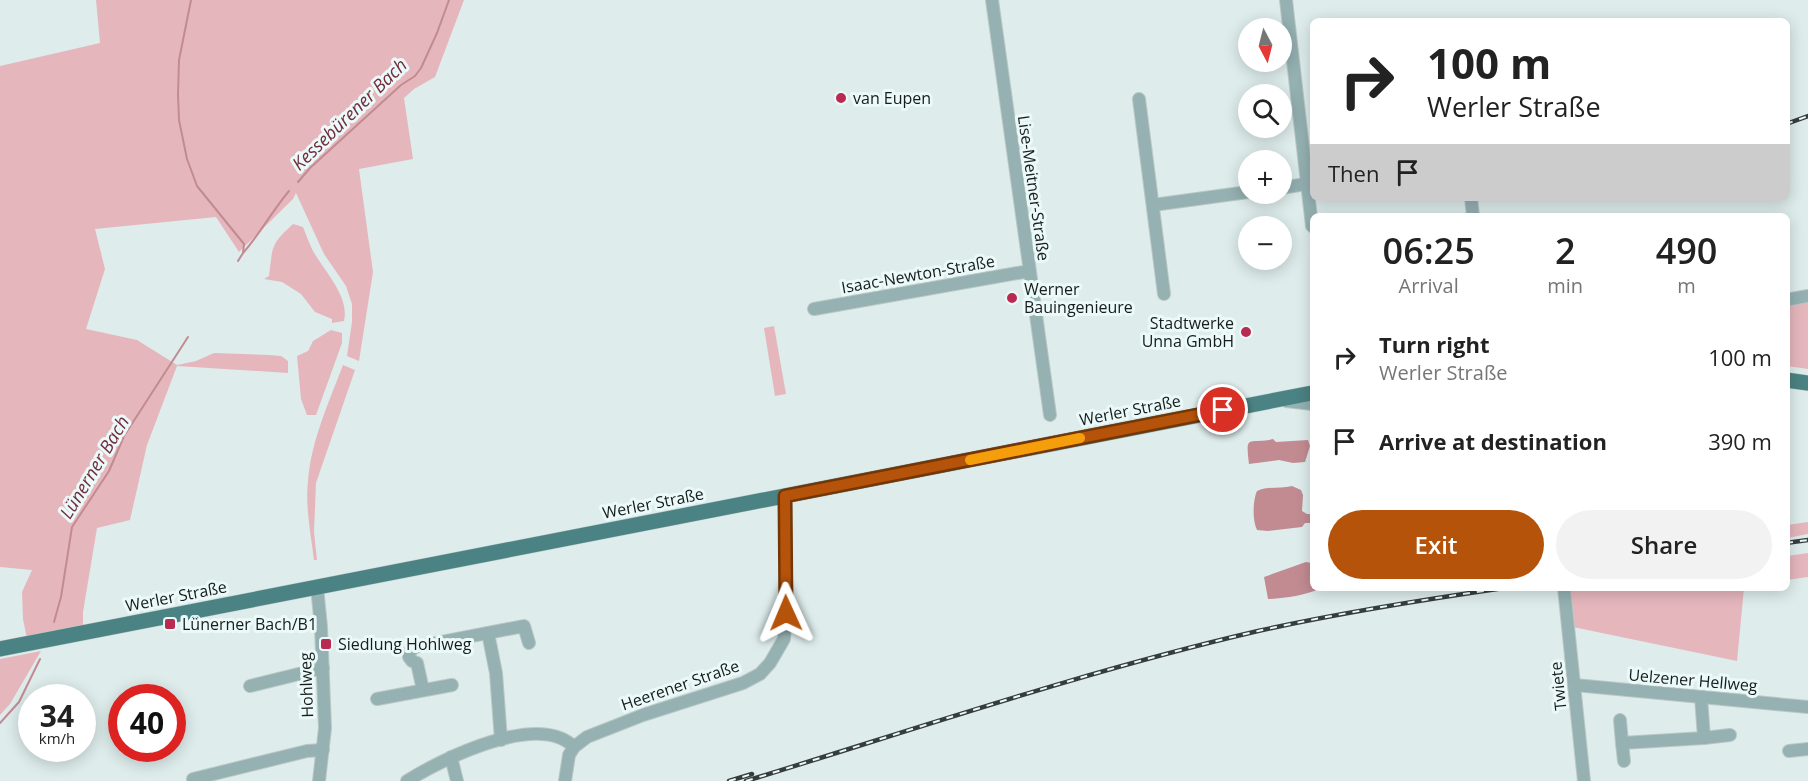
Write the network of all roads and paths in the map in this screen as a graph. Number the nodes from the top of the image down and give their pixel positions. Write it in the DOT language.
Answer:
graph roads {
  1 [pos="992,0"];
  2 [pos="1286,0"];
  3 [pos="1139,99"];
  4 [pos="1310,184"];
  5 [pos="1292,186"];
  6 [pos="1238,193"];
  7 [pos="1153,205"];
  8 [pos="1029,271"];
  9 [pos="1164,294"];
  10 [pos="1808,296"];
  11 [pos="1790,299"];
  12 [pos="814,309"];
  13 [pos="1790,381"];
  14 [pos="1808,383"];
  15 [pos="1310,393"];
  16 [pos="1279,400"];
  17 [pos="1310,404"];
  18 [pos="1050,415"];
  19 [pos="785,496"];
  20 [pos="317,587"];
  21 [pos="1564,591"];
  22 [pos="488,633"];
  23 [pos="529,643"];
  24 [pos="0,649"];
  25 [pos="323,668"];
  26 [pos="452,685"];
  27 [pos="1575,685"];
  28 [pos="250,686"];
  29 [pos="423,690"];
  30 [pos="1701,697"];
  31 [pos="377,699"];
  32 [pos="1808,707"];
  33 [pos="1620,720"];
  34 [pos="1730,735"];
  35 [pos="1704,738"];
  36 [pos="501,740"];
  37 [pos="1622,743"];
  38 [pos="574,747"];
  39 [pos="1808,749"];
  40 [pos="323,750"];
  41 [pos="1789,752"];
  42 [pos="451,757"];
  43 [pos="1624,761"];
  44 [pos="193,778"];
  45 [pos="319,781"];
  46 [pos="407,781"];
  47 [pos="457,781"];
  48 [pos="565,781"];
  49 [pos="1584,781"];
  1 -- 8 [label="street, Lise-Meitner-Straße"];
  2 -- 4 [label="street"];
  3 -- 7 [label="street"];
  4 -- 5 [label="street"];
  6 -- 7 [label="street"];
  7 -- 9 [label="street"];
  8 -- 12 [label="street, Isaac-Newton-Straße"];
  8 -- 18 [label="street, Lise-Meitner-Straße"];
  10 -- 11 [label="street"];
  13 -- 14 [label="main road"];
  15 -- 16 [label="main road, Werler Straße"];
  16 -- 17 [label="street"];
  16 -- 19 [label="main road, Werler Straße"];
  19 -- 20 [label="main road, Werler Straße"];
  19 -- 38 [label="street, Heerener Straße"];
  20 -- 24 [label="main road, Werler Straße"];
  20 -- 25 [label="street, Hohlweg"];
  21 -- 27 [label="street, Twiete"];
  22 -- 23 [label="street"];
  22 -- 29 [label="street"];
  22 -- 36 [label="street"];
  25 -- 28 [label="street"];
  25 -- 40 [label="street, Hohlweg"];
  26 -- 29 [label="street"];
  27 -- 30 [label="street, Uelzener Hellweg"];
  27 -- 49 [label="street, Twiete"];
  29 -- 31 [label="street"];
  30 -- 32 [label="street, Uelzener Hellweg"];
  30 -- 35 [label="street"];
  33 -- 37 [label="street"];
  34 -- 35 [label="street"];
  35 -- 37 [label="street"];
  36 -- 38 [label="street"];
  36 -- 42 [label="street"];
  37 -- 43 [label="street"];
  38 -- 48 [label="street"];
  39 -- 41 [label="street"];
  40 -- 44 [label="street"];
  40 -- 45 [label="street, Hohlweg"];
  42 -- 46 [label="street"];
  42 -- 47 [label="street"];
}
